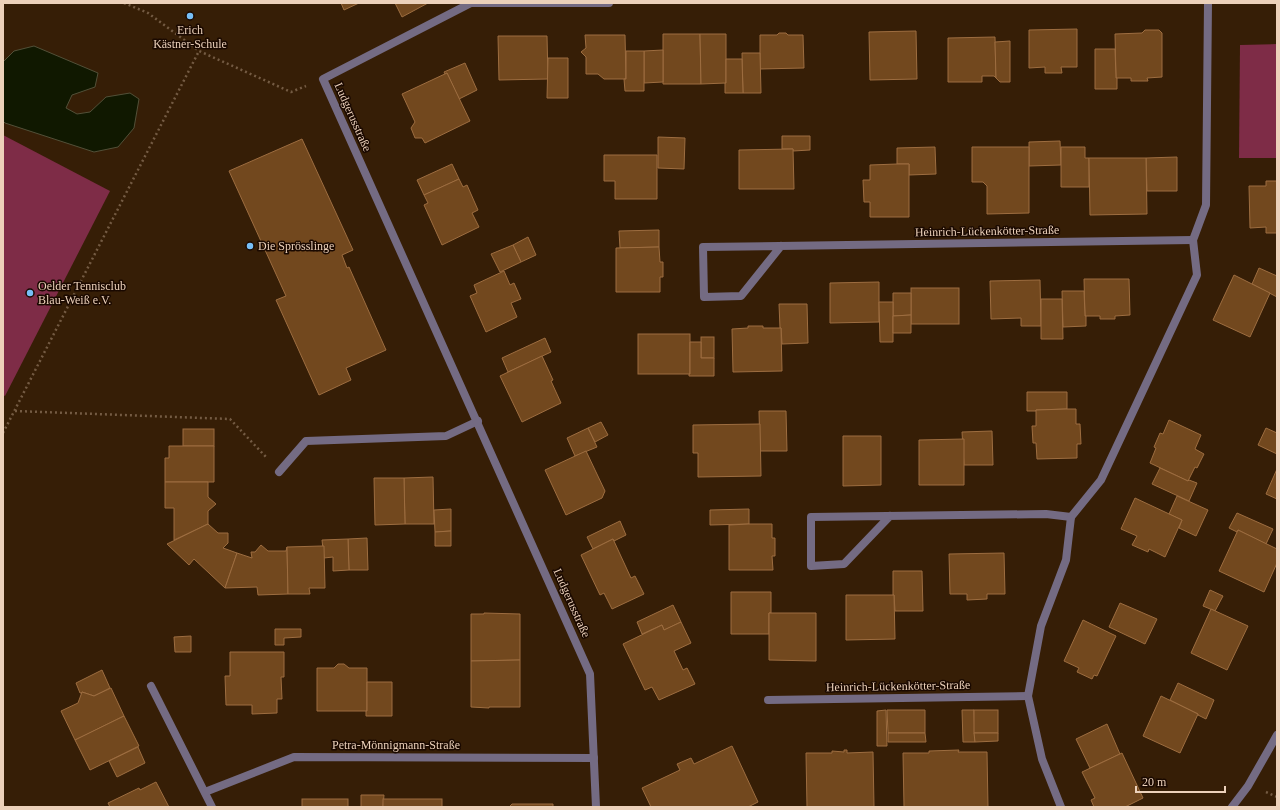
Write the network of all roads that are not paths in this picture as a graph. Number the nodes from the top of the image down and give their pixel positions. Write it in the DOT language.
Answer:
graph roads {
  1 [pos="609,3"];
  2 [pos="1208,3"];
  3 [pos="1193,240"];
  4 [pos="781,246"];
  5 [pos="478,421"];
  6 [pos="279,472"];
  7 [pos="890,516"];
  8 [pos="1070,518"];
  9 [pos="151,686"];
  10 [pos="1028,696"];
  11 [pos="768,700"];
  12 [pos="1277,735"];
  13 [pos="594,758"];
  14 [pos="205,792"];
  15 [pos="212,807"];
  16 [pos="596,807"];
  17 [pos="1061,807"];
  18 [pos="1232,807"];
  1 -- 5 [label="street, Ludgerusstraße"];
  2 -- 3 [label="street"];
  3 -- 4 [label="street, Heinrich-Lückenkötter-Straße"];
  3 -- 8 [label="street"];
  4 -- 4 [label="street, Heinrich-Lückenkötter-Straße"];
  5 -- 6 [label="street"];
  5 -- 13 [label="street, Ludgerusstraße"];
  7 -- 7 [label="street"];
  7 -- 8 [label="street"];
  8 -- 10 [label="street"];
  9 -- 14 [label="street"];
  10 -- 11 [label="street, Heinrich-Lückenkötter-Straße"];
  10 -- 17 [label="street"];
  12 -- 18 [label="street"];
  13 -- 14 [label="street, Petra-Mönnigmann-Straße"];
  13 -- 16 [label="street, Ludgerusstraße"];
  14 -- 15 [label="street"];
}
